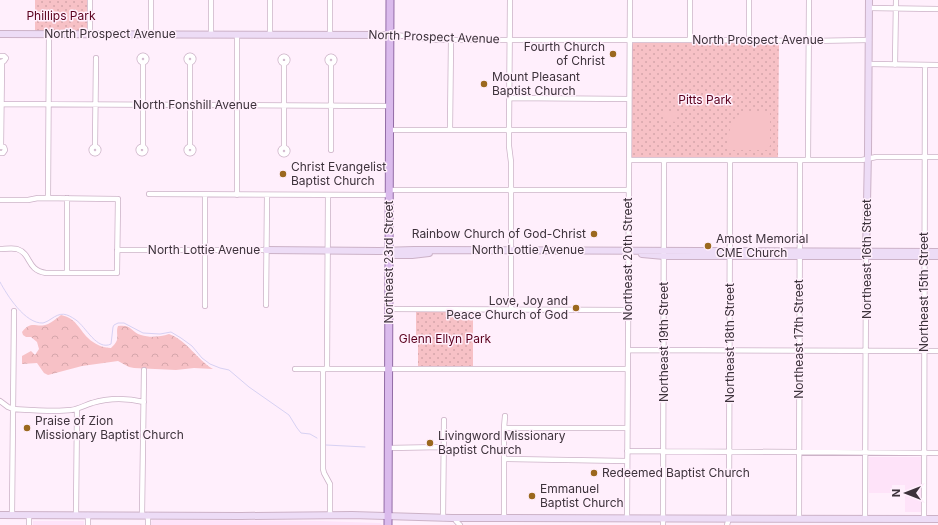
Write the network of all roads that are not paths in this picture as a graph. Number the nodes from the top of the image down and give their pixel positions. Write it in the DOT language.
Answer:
graph roads {
  1 [pos="90,0"];
  2 [pos="151,0"];
  3 [pos="211,0"];
  4 [pos="270,0"];
  5 [pos="330,0"];
  6 [pos="390,0"];
  7 [pos="510,0"];
  8 [pos="630,0"];
  9 [pos="690,0"];
  10 [pos="749,0"];
  11 [pos="809,0"];
  12 [pos="869,0"];
  13 [pos="896,0"];
  14 [pos="869,8"];
  15 [pos="896,8"];
  16 [pos="938,9"];
  17 [pos="0,34"];
  18 [pos="49,34"];
  19 [pos="90,34"];
  20 [pos="151,34"];
  21 [pos="211,35"];
  22 [pos="237,35"];
  23 [pos="270,35"];
  24 [pos="330,35"];
  25 [pos="390,35"];
  26 [pos="451,39"];
  27 [pos="510,40"];
  28 [pos="629,40"];
  29 [pos="690,40"];
  30 [pos="868,40"];
  31 [pos="749,41"];
  32 [pos="809,41"];
  33 [pos="0,56"];
  34 [pos="96,58"];
  35 [pos="1,62"];
  36 [pos="143,63"];
  37 [pos="190,63"];
  38 [pos="284,63"];
  39 [pos="331,64"];
  40 [pos="868,64"];
  41 [pos="895,65"];
  42 [pos="925,65"];
  43 [pos="938,65"];
  44 [pos="509,98"];
  45 [pos="629,99"];
  46 [pos="1,104"];
  47 [pos="49,104"];
  48 [pos="96,104"];
  49 [pos="143,105"];
  50 [pos="190,105"];
  51 [pos="237,105"];
  52 [pos="284,105"];
  53 [pos="331,105"];
  54 [pos="390,106"];
  55 [pos="389,130"];
  56 [pos="450,130"];
  57 [pos="509,130"];
  58 [pos="629,130"];
  59 [pos="1,146"];
  60 [pos="96,146"];
  61 [pos="142,147"];
  62 [pos="190,147"];
  63 [pos="284,147"];
  64 [pos="331,150"];
  65 [pos="0,153"];
  66 [pos="925,157"];
  67 [pos="938,157"];
  68 [pos="868,159"];
  69 [pos="628,160"];
  70 [pos="664,160"];
  71 [pos="730,160"];
  72 [pos="800,160"];
  73 [pos="808,160"];
  74 [pos="511,190"];
  75 [pos="629,190"];
  76 [pos="389,192"];
  77 [pos="150,194"];
  78 [pos="205,195"];
  79 [pos="236,195"];
  80 [pos="267,195"];
  81 [pos="328,196"];
  82 [pos="48,198"];
  83 [pos="67,198"];
  84 [pos="0,200"];
  85 [pos="0,249"];
  86 [pos="117,250"];
  87 [pos="205,250"];
  88 [pos="266,250"];
  89 [pos="328,251"];
  90 [pos="511,252"];
  91 [pos="628,252"];
  92 [pos="938,252"];
  93 [pos="389,253"];
  94 [pos="664,253"];
  95 [pos="730,254"];
  96 [pos="800,254"];
  97 [pos="866,254"];
  98 [pos="925,254"];
  99 [pos="938,256"];
  100 [pos="67,273"];
  101 [pos="266,305"];
  102 [pos="205,306"];
  103 [pos="388,309"];
  104 [pos="511,309"];
  105 [pos="628,310"];
  106 [pos="14,311"];
  107 [pos="628,350"];
  108 [pos="664,350"];
  109 [pos="730,350"];
  110 [pos="799,351"];
  111 [pos="866,351"];
  112 [pos="924,351"];
  113 [pos="938,351"];
  114 [pos="295,369"];
  115 [pos="325,369"];
  116 [pos="388,369"];
  117 [pos="628,369"];
  118 [pos="144,370"];
  119 [pos="0,401"];
  120 [pos="144,402"];
  121 [pos="13,409"];
  122 [pos="77,409"];
  123 [pos="505,416"];
  124 [pos="444,420"];
  125 [pos="504,428"];
  126 [pos="628,428"];
  127 [pos="444,447"];
  128 [pos="388,448"];
  129 [pos="627,451"];
  130 [pos="663,452"];
  131 [pos="730,452"];
  132 [pos="799,452"];
  133 [pos="865,452"];
  134 [pos="924,452"];
  135 [pos="938,452"];
  136 [pos="504,459"];
  137 [pos="627,461"];
  138 [pos="0,515"];
  139 [pos="12,515"];
  140 [pos="29,515"];
  141 [pos="76,515"];
  142 [pos="88,515"];
  143 [pos="330,515"];
  144 [pos="388,515"];
  145 [pos="145,516"];
  146 [pos="443,518"];
  147 [pos="456,518"];
  148 [pos="504,518"];
  149 [pos="627,518"];
  150 [pos="663,518"];
  151 [pos="799,519"];
  152 [pos="865,519"];
  153 [pos="924,519"];
  154 [pos="938,519"];
  155 [pos="599,521"];
  156 [pos="728,522"];
  157 [pos="841,522"];
  158 [pos="898,522"];
  159 [pos="28,525"];
  160 [pos="88,525"];
  161 [pos="148,525"];
  162 [pos="388,525"];
  163 [pos="460,525"];
  164 [pos="663,525"];
  1 -- 19 [label="street"];
  2 -- 20 [label="street"];
  3 -- 21 [label="street"];
  4 -- 23 [label="street"];
  5 -- 24 [label="street"];
  6 -- 25 [label="main road, Northeast 23rd Street"];
  7 -- 27 [label="street"];
  8 -- 28 [label="street, Northeast 20th Street"];
  9 -- 29 [label="street"];
  10 -- 31 [label="street"];
  11 -- 32 [label="street"];
  12 -- 14 [label="street, Northeast 16th Street"];
  13 -- 15 [label="street"];
  14 -- 15 [label="street"];
  14 -- 30 [label="street, Northeast 16th Street"];
  15 -- 16 [label="street"];
  15 -- 41 [label="street"];
  17 -- 18 [label="street, North Prospect Avenue"];
  18 -- 19 [label="street, North Prospect Avenue"];
  18 -- 47 [label="street"];
  19 -- 20 [label="street, North Prospect Avenue"];
  20 -- 21 [label="street, North Prospect Avenue"];
  21 -- 22 [label="street, North Prospect Avenue"];
  22 -- 23 [label="street, North Prospect Avenue"];
  22 -- 51 [label="street"];
  23 -- 24 [label="street, North Prospect Avenue"];
  24 -- 25 [label="street, North Prospect Avenue"];
  25 -- 26 [label="street, North Prospect Avenue"];
  25 -- 54 [label="main road, Northeast 23rd Street"];
  26 -- 27 [label="street, North Prospect Avenue"];
  26 -- 56 [label="street"];
  27 -- 28 [label="street, North Prospect Avenue"];
  27 -- 44 [label="street"];
  28 -- 29 [label="street, North Prospect Avenue"];
  28 -- 45 [label="street, Northeast 20th Street"];
  29 -- 31 [label="street, North Prospect Avenue"];
  30 -- 32 [label="street, North Prospect Avenue"];
  30 -- 40 [label="street, Northeast 16th Street"];
  31 -- 32 [label="street, North Prospect Avenue"];
  32 -- 73 [label="street"];
  33 -- 35 [label="street"];
  34 -- 48 [label="street"];
  35 -- 46 [label="street"];
  36 -- 49 [label="street"];
  37 -- 50 [label="street"];
  38 -- 52 [label="street"];
  39 -- 53 [label="street"];
  40 -- 41 [label="street"];
  40 -- 68 [label="street, Northeast 16th Street"];
  41 -- 42 [label="street"];
  42 -- 43 [label="street"];
  42 -- 66 [label="street, Northeast 15th Street"];
  44 -- 45 [label="street"];
  44 -- 57 [label="street"];
  45 -- 58 [label="street, Northeast 20th Street"];
  46 -- 47 [label="street, North Fonshill Avenue"];
  46 -- 59 [label="street"];
  47 -- 48 [label="street, North Fonshill Avenue"];
  47 -- 82 [label="street"];
  48 -- 49 [label="street, North Fonshill Avenue"];
  48 -- 60 [label="street"];
  49 -- 50 [label="street, North Fonshill Avenue"];
  49 -- 61 [label="street"];
  50 -- 51 [label="street, North Fonshill Avenue"];
  50 -- 62 [label="street"];
  51 -- 52 [label="street, North Fonshill Avenue"];
  51 -- 79 [label="street"];
  52 -- 53 [label="street, North Fonshill Avenue"];
  52 -- 63 [label="street"];
  53 -- 54 [label="street, North Fonshill Avenue"];
  53 -- 64 [label="street"];
  54 -- 55 [label="main road, Northeast 23rd Street"];
  55 -- 56 [label="street"];
  55 -- 76 [label="main road, Northeast 23rd Street"];
  56 -- 57 [label="street"];
  57 -- 58 [label="street"];
  57 -- 74 [label="street"];
  58 -- 69 [label="street, Northeast 20th Street"];
  59 -- 65 [label="street"];
  66 -- 67 [label="street"];
  66 -- 68 [label="street"];
  66 -- 98 [label="street, Northeast 15th Street"];
  68 -- 73 [label="street"];
  68 -- 97 [label="street, Northeast 16th Street"];
  69 -- 70 [label="street"];
  69 -- 75 [label="street, Northeast 20th Street"];
  70 -- 71 [label="street"];
  70 -- 94 [label="street, Northeast 19th Street"];
  71 -- 72 [label="street"];
  71 -- 95 [label="street, Northeast 18th Street"];
  72 -- 73 [label="street"];
  72 -- 96 [label="street, Northeast 17th Street"];
  74 -- 75 [label="street"];
  74 -- 76 [label="street"];
  74 -- 90 [label="street"];
  75 -- 91 [label="street, Northeast 20th Street"];
  76 -- 81 [label="street"];
  76 -- 93 [label="main road, Northeast 23rd Street"];
  77 -- 78 [label="street"];
  78 -- 79 [label="street"];
  78 -- 87 [label="street"];
  79 -- 80 [label="street"];
  80 -- 81 [label="street"];
  80 -- 88 [label="street"];
  81 -- 89 [label="street"];
  82 -- 83 [label="street"];
  82 -- 84 [label="street"];
  83 -- 86 [label="street"];
  83 -- 100 [label="street"];
  85 -- 100 [label="street"];
  86 -- 87 [label="street, North Lottie Avenue"];
  86 -- 100 [label="street"];
  87 -- 88 [label="street, North Lottie Avenue"];
  87 -- 102 [label="street"];
  88 -- 89 [label="street, North Lottie Avenue"];
  88 -- 101 [label="street"];
  89 -- 93 [label="street, North Lottie Avenue"];
  89 -- 115 [label="street"];
  90 -- 91 [label="street, North Lottie Avenue"];
  90 -- 93 [label="street, North Lottie Avenue"];
  90 -- 104 [label="street"];
  91 -- 94 [label="street, North Lottie Avenue"];
  91 -- 105 [label="street, Northeast 20th Street"];
  92 -- 98 [label="street, North Lottie Avenue"];
  93 -- 103 [label="main road, Northeast 23rd Street"];
  94 -- 95 [label="street, North Lottie Avenue"];
  94 -- 108 [label="street, Northeast 19th Street"];
  95 -- 96 [label="street, North Lottie Avenue"];
  95 -- 109 [label="street, Northeast 18th Street"];
  96 -- 97 [label="street, North Lottie Avenue"];
  96 -- 110 [label="street, Northeast 17th Street"];
  97 -- 98 [label="street, North Lottie Avenue"];
  97 -- 111 [label="street, Northeast 16th Street"];
  98 -- 99 [label="street, North Lottie Avenue"];
  98 -- 112 [label="street, Northeast 15th Street"];
  103 -- 104 [label="street"];
  103 -- 116 [label="main road, Northeast 23rd Street"];
  104 -- 105 [label="street"];
  105 -- 107 [label="street, Northeast 20th Street"];
  106 -- 121 [label="street"];
  107 -- 108 [label="street"];
  107 -- 117 [label="street, Northeast 20th Street"];
  108 -- 109 [label="street"];
  108 -- 130 [label="street, Northeast 19th Street"];
  109 -- 110 [label="street"];
  109 -- 131 [label="street, Northeast 18th Street"];
  110 -- 111 [label="street"];
  110 -- 132 [label="street, Northeast 17th Street"];
  111 -- 112 [label="street"];
  111 -- 133 [label="street, Northeast 16th Street"];
  112 -- 113 [label="street"];
  112 -- 134 [label="street, Northeast 15th Street"];
  114 -- 115 [label="street"];
  115 -- 116 [label="street"];
  115 -- 143 [label="street"];
  116 -- 117 [label="street"];
  116 -- 128 [label="main road, Northeast 23rd Street"];
  117 -- 126 [label="street, Northeast 20th Street"];
  118 -- 120 [label="street"];
  119 -- 121 [label="street"];
  120 -- 122 [label="street"];
  120 -- 145 [label="street"];
  121 -- 122 [label="street"];
  121 -- 139 [label="street"];
  122 -- 141 [label="street"];
  123 -- 125 [label="street"];
  124 -- 127 [label="street"];
  125 -- 126 [label="street"];
  125 -- 136 [label="street"];
  126 -- 129 [label="street, Northeast 20th Street"];
  127 -- 128 [label="street"];
  127 -- 146 [label="street"];
  128 -- 144 [label="main road, Northeast 23rd Street"];
  129 -- 130 [label="street"];
  129 -- 137 [label="street, Northeast 20th Street"];
  130 -- 131 [label="street"];
  130 -- 150 [label="street, Northeast 19th Street"];
  131 -- 132 [label="street"];
  131 -- 156 [label="street, Northeast 18th Street"];
  132 -- 133 [label="street"];
  132 -- 151 [label="street, Northeast 17th Street"];
  133 -- 134 [label="street"];
  133 -- 152 [label="street, Northeast 16th Street"];
  134 -- 135 [label="street"];
  134 -- 153 [label="street, Northeast 15th Street"];
  136 -- 137 [label="street"];
  136 -- 148 [label="street"];
  137 -- 149 [label="street, Northeast 20th Street"];
  138 -- 139 [label="street"];
  139 -- 140 [label="street"];
  140 -- 141 [label="street"];
  140 -- 159 [label="street"];
  141 -- 142 [label="street"];
  142 -- 145 [label="street"];
  142 -- 160 [label="street"];
  143 -- 144 [label="street"];
  143 -- 145 [label="street"];
  144 -- 146 [label="street"];
  144 -- 162 [label="main road, Northeast 23rd Street"];
  145 -- 161 [label="street"];
  146 -- 147 [label="street"];
  147 -- 148 [label="street"];
  147 -- 163 [label="street"];
  148 -- 155 [label="street"];
  149 -- 150 [label="street"];
  149 -- 155 [label="street"];
  150 -- 156 [label="street"];
  150 -- 164 [label="street, Northeast 19th Street"];
  151 -- 156 [label="street"];
  151 -- 157 [label="street"];
  152 -- 157 [label="street"];
  152 -- 158 [label="street"];
  153 -- 154 [label="street"];
  153 -- 158 [label="street"];
}
